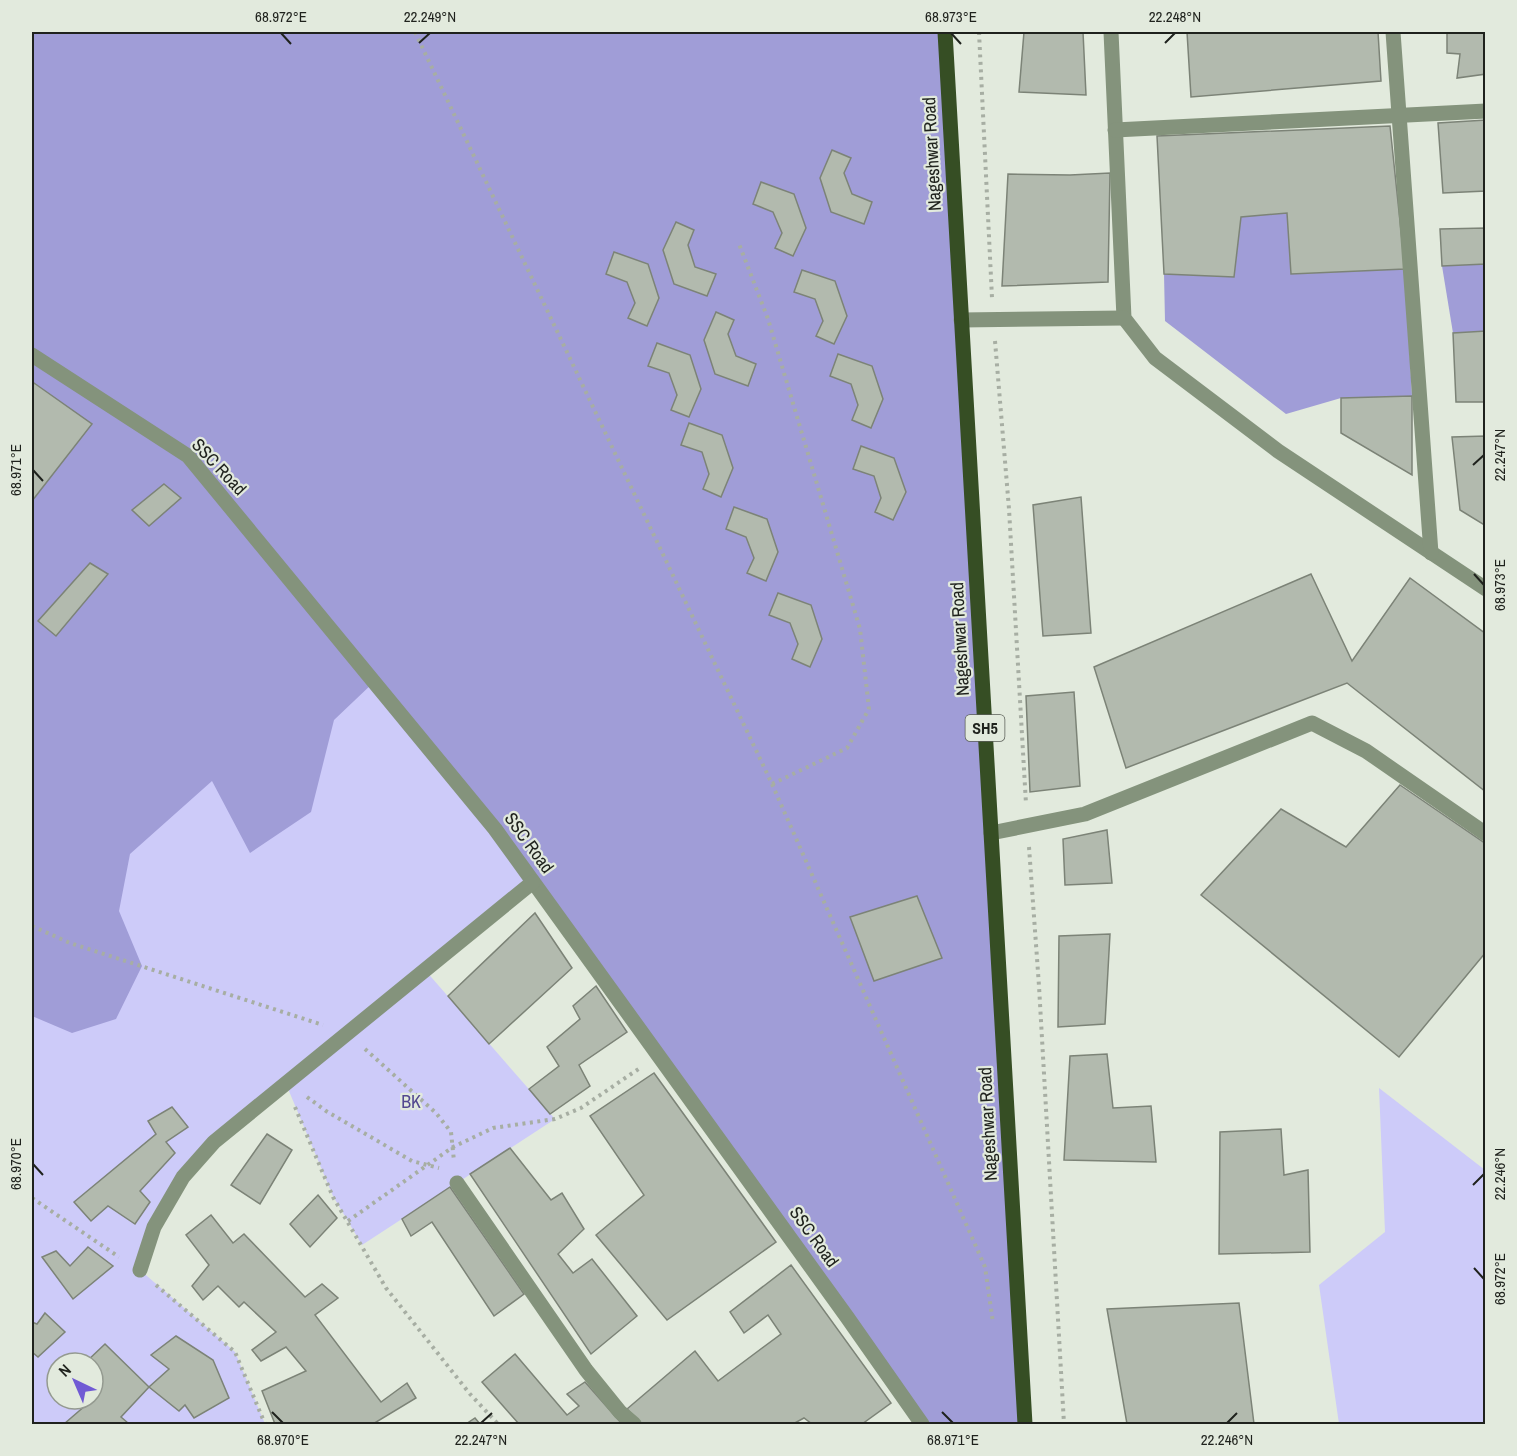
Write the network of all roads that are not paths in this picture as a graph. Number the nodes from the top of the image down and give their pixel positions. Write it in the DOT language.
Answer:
graph roads {
  1 [pos="945,32"];
  2 [pos="1111,32"];
  3 [pos="1393,32"];
  4 [pos="1485,111"];
  5 [pos="1398,115"];
  6 [pos="1115,129"];
  7 [pos="1124,318"];
  8 [pos="961,320"];
  9 [pos="32,355"];
  10 [pos="1431,553"];
  11 [pos="1485,589"];
  12 [pos="991,833"];
  13 [pos="1485,834"];
  14 [pos="533,882"];
  15 [pos="457,1183"];
  16 [pos="140,1270"];
  17 [pos="921,1424"];
  18 [pos="634,1425"];
  19 [pos="1025,1425"];
  1 -- 8 [label="main road, Nageshwar Road / SH5"];
  2 -- 6 [label="street"];
  3 -- 5 [label="street"];
  4 -- 5 [label="street"];
  5 -- 6 [label="street"];
  5 -- 10 [label="street"];
  6 -- 7 [label="street"];
  7 -- 8 [label="street"];
  7 -- 10 [label="street"];
  8 -- 12 [label="main road, Nageshwar Road / SH5"];
  9 -- 14 [label="street, SSC Road"];
  10 -- 11 [label="street"];
  12 -- 13 [label="street"];
  12 -- 19 [label="main road, Nageshwar Road / SH5"];
  14 -- 16 [label="street"];
  14 -- 17 [label="street, SSC Road"];
  15 -- 18 [label="street"];
}
